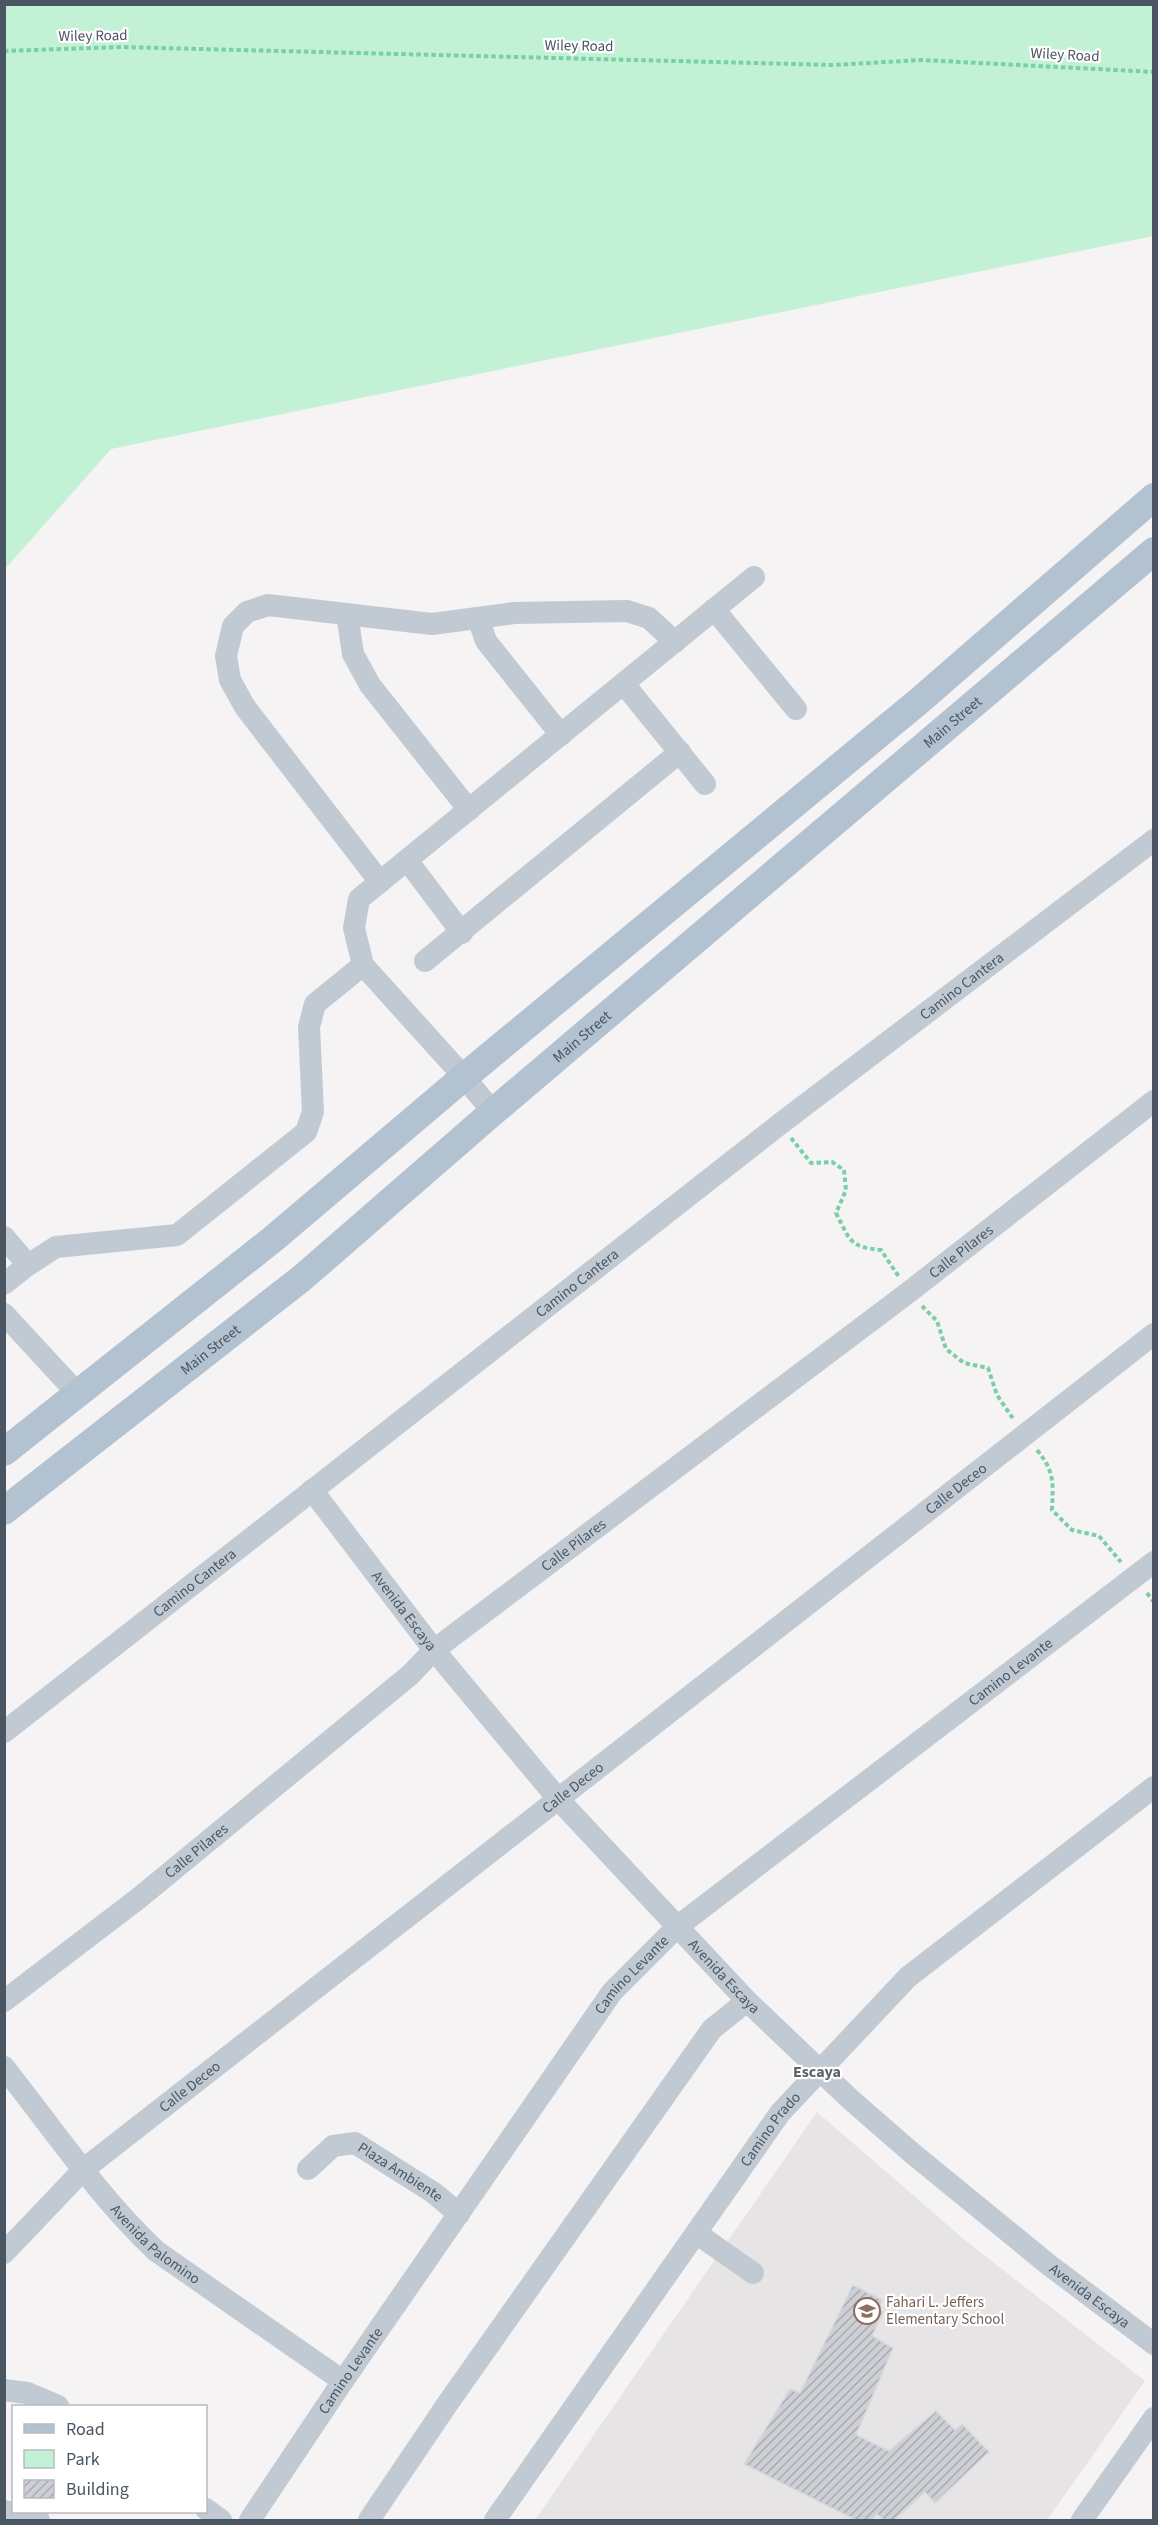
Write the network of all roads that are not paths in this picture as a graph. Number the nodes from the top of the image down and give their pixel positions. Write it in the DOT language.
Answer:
graph roads {
  1 [pos="1154,497"];
  2 [pos="1154,552"];
  3 [pos="754,577"];
  4 [pos="714,609"];
  5 [pos="347,614"];
  6 [pos="478,618"];
  7 [pos="675,642"];
  8 [pos="624,684"];
  9 [pos="796,709"];
  10 [pos="561,735"];
  11 [pos="680,753"];
  12 [pos="705,783"];
  13 [pos="469,810"];
  14 [pos="1154,840"];
  15 [pos="406,860"];
  16 [pos="380,882"];
  17 [pos="462,933"];
  18 [pos="425,961"];
  19 [pos="363,965"];
  20 [pos="464,1077"];
  21 [pos="1154,1101"];
  22 [pos="493,1112"];
  23 [pos="4,1237"];
  24 [pos="28,1265"];
  25 [pos="4,1284"];
  26 [pos="4,1314"];
  27 [pos="1154,1334"];
  28 [pos="78,1394"];
  29 [pos="4,1452"];
  30 [pos="312,1490"];
  31 [pos="4,1511"];
  32 [pos="1154,1562"];
  33 [pos="434,1650"];
  34 [pos="4,1732"];
  35 [pos="1154,1787"];
  36 [pos="559,1800"];
  37 [pos="677,1927"];
  38 [pos="4,2001"];
  39 [pos="747,2001"];
  40 [pos="4,2067"];
  41 [pos="820,2069"];
  42 [pos="84,2169"];
  43 [pos="308,2169"];
  44 [pos="459,2214"];
  45 [pos="696,2234"];
  46 [pos="4,2253"];
  47 [pos="753,2273"];
  48 [pos="1154,2344"];
  49 [pos="343,2381"];
  50 [pos="4,2390"];
  51 [pos="56,2405"];
  52 [pos="1154,2418"];
  53 [pos="207,2510"];
  54 [pos="4,2511"];
  55 [pos="39,2520"];
  56 [pos="221,2520"];
  57 [pos="250,2520"];
  58 [pos="369,2520"];
  59 [pos="495,2520"];
  60 [pos="1082,2520"];
  1 -- 20 [label="main road"];
  2 -- 22 [label="main road, Main Street"];
  3 -- 4 [label="street"];
  4 -- 7 [label="street"];
  4 -- 9 [label="street"];
  5 -- 6 [label="street"];
  5 -- 13 [label="street"];
  5 -- 16 [label="street"];
  6 -- 7 [label="street"];
  6 -- 10 [label="street"];
  7 -- 8 [label="street"];
  8 -- 10 [label="street"];
  8 -- 11 [label="street"];
  10 -- 13 [label="street"];
  11 -- 12 [label="street"];
  11 -- 17 [label="street"];
  13 -- 15 [label="street"];
  14 -- 30 [label="street, Camino Cantera"];
  15 -- 16 [label="street"];
  15 -- 17 [label="street"];
  16 -- 19 [label="street"];
  17 -- 18 [label="street"];
  19 -- 20 [label="street"];
  19 -- 24 [label="street"];
  20 -- 22 [label="street"];
  20 -- 28 [label="main road"];
  21 -- 33 [label="street, Calle Pilares"];
  22 -- 31 [label="main road, Main Street"];
  23 -- 24 [label="street"];
  24 -- 25 [label="street"];
  26 -- 28 [label="street"];
  27 -- 36 [label="street, Calle Deceo"];
  28 -- 29 [label="main road"];
  30 -- 33 [label="street, Avenida Escaya"];
  30 -- 34 [label="street, Camino Cantera"];
  32 -- 37 [label="street, Camino Levante"];
  33 -- 36 [label="street, Avenida Escaya"];
  33 -- 38 [label="street, Calle Pilares"];
  35 -- 41 [label="street, Camino Prado"];
  36 -- 37 [label="street, Avenida Escaya"];
  36 -- 42 [label="street, Calle Deceo"];
  37 -- 39 [label="street, Avenida Escaya"];
  37 -- 44 [label="street, Camino Levante"];
  39 -- 41 [label="street, Avenida Escaya"];
  39 -- 58 [label="street"];
  40 -- 42 [label="street, Avenida Palomino"];
  41 -- 45 [label="street, Camino Prado"];
  41 -- 48 [label="street, Avenida Escaya"];
  42 -- 46 [label="street, Calle Deceo"];
  42 -- 49 [label="street, Avenida Palomino"];
  43 -- 44 [label="street, Plaza Ambiente"];
  44 -- 49 [label="street, Camino Levante"];
  45 -- 47 [label="street"];
  45 -- 59 [label="street, Camino Prado"];
  49 -- 57 [label="street, Camino Levante"];
  50 -- 51 [label="street"];
  52 -- 60 [label="street"];
  53 -- 56 [label="street"];
  54 -- 55 [label="street"];
}
